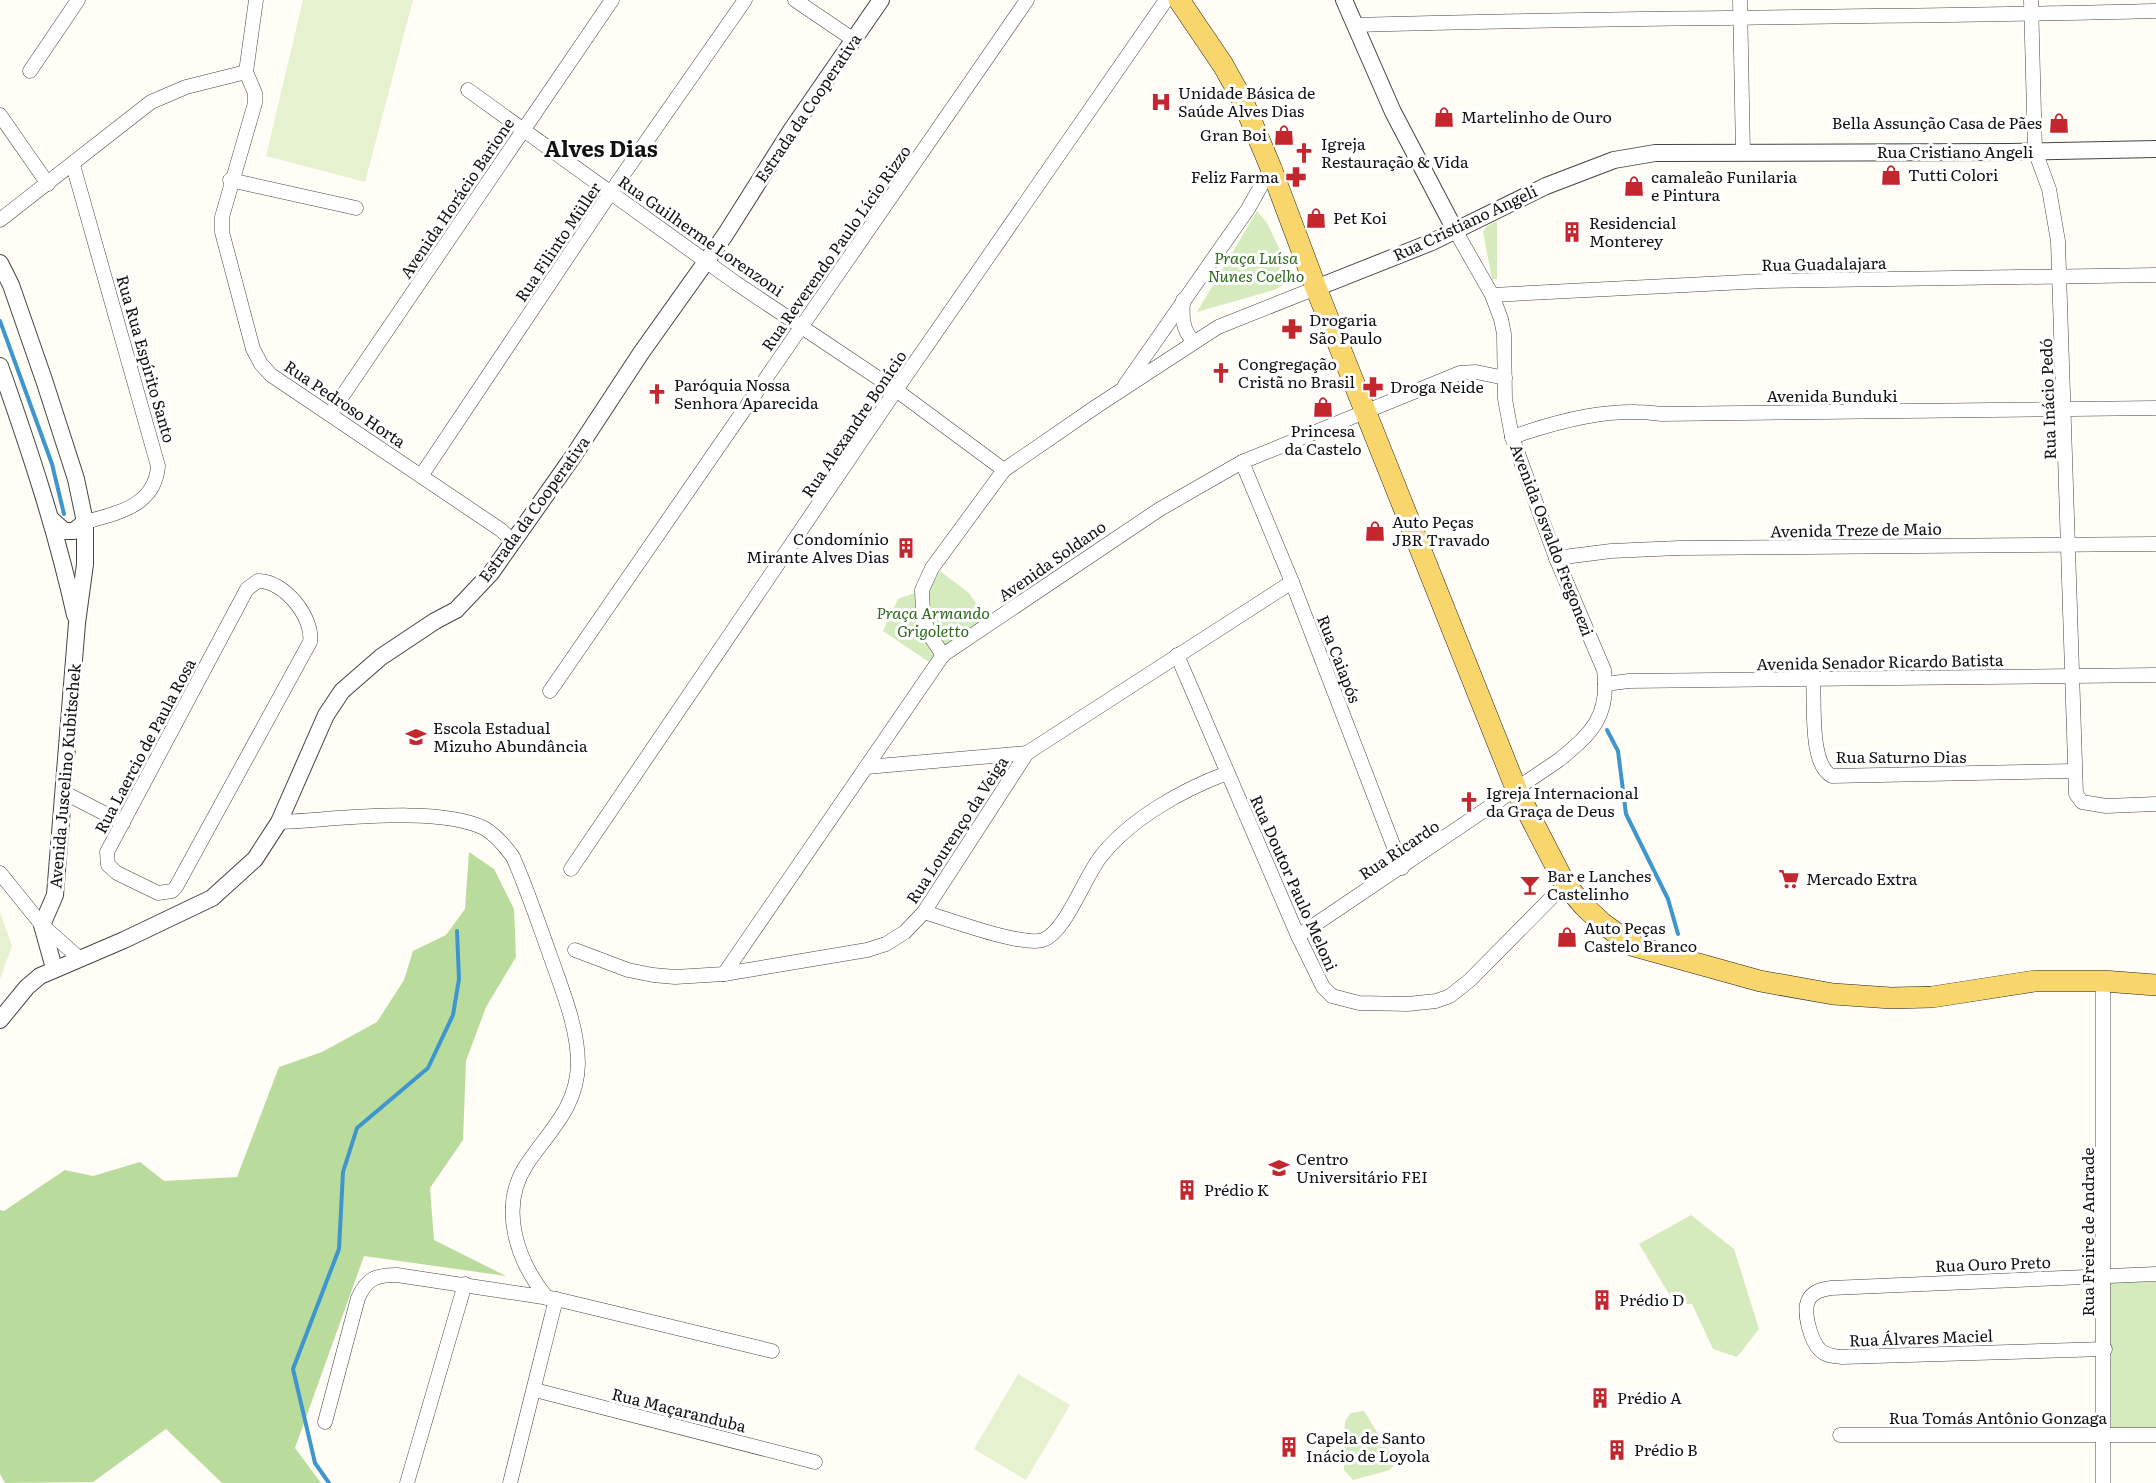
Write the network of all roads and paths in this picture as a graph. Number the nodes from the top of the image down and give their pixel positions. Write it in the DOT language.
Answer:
graph roads {
  1 [pos="78,0"];
  2 [pos="256,0"];
  3 [pos="612,0"];
  4 [pos="745,0"];
  5 [pos="795,0"];
  6 [pos="881,0"];
  7 [pos="1027,0"];
  8 [pos="1166,0"];
  9 [pos="1179,0"];
  10 [pos="1740,0"];
  11 [pos="1346,1"];
  12 [pos="2031,7"];
  13 [pos="2156,11"];
  14 [pos="1740,18"];
  15 [pos="1355,25"];
  16 [pos="854,40"];
  17 [pos="30,70"];
  18 [pos="246,72"];
  19 [pos="468,90"];
  20 [pos="0,115"];
  21 [pos="524,130"];
  22 [pos="2156,149"];
  23 [pos="2035,151"];
  24 [pos="1743,153"];
  25 [pos="73,165"];
  26 [pos="1271,168"];
  27 [pos="231,180"];
  28 [pos="48,184"];
  29 [pos="611,192"];
  30 [pos="356,208"];
  31 [pos="0,220"];
  32 [pos="1455,230"];
  33 [pos="706,260"];
  34 [pos="0,263"];
  35 [pos="2156,275"];
  36 [pos="2060,278"];
  37 [pos="1316,288"];
  38 [pos="1492,295"];
  39 [pos="1183,300"];
  40 [pos="803,327"];
  41 [pos="1194,342"];
  42 [pos="0,366"];
  43 [pos="1505,378"];
  44 [pos="1123,389"];
  45 [pos="896,390"];
  46 [pos="2156,408"];
  47 [pos="2065,409"];
  48 [pos="1366,410"];
  49 [pos="330,414"];
  50 [pos="1512,437"];
  51 [pos="1242,462"];
  52 [pos="1004,470"];
  53 [pos="422,476"];
  54 [pos="52,520"];
  55 [pos="85,522"];
  56 [pos="514,542"];
  57 [pos="2156,544"];
  58 [pos="2069,546"];
  59 [pos="1556,558"];
  60 [pos="1292,582"];
  61 [pos="77,623"];
  62 [pos="943,655"];
  63 [pos="1177,655"];
  64 [pos="2156,675"];
  65 [pos="2072,677"];
  66 [pos="1813,678"];
  67 [pos="1605,684"];
  68 [pos="550,691"];
  69 [pos="1027,753"];
  70 [pos="866,767"];
  71 [pos="2074,771"];
  72 [pos="1227,773"];
  73 [pos="1517,791"];
  74 [pos="65,793"];
  75 [pos="2156,804"];
  76 [pos="279,822"];
  77 [pos="123,824"];
  78 [pos="1402,868"];
  79 [pos="571,869"];
  80 [pos="0,873"];
  81 [pos="1565,884"];
  82 [pos="924,912"];
  83 [pos="42,925"];
  84 [pos="1298,936"];
  85 [pos="575,950"];
  86 [pos="79,958"];
  87 [pos="54,968"];
  88 [pos="724,974"];
  89 [pos="2103,981"];
  90 [pos="2156,985"];
  91 [pos="0,1020"];
  92 [pos="2156,1274"];
  93 [pos="2105,1275"];
  94 [pos="465,1284"];
  95 [pos="1832,1288"];
  96 [pos="551,1298"];
  97 [pos="2105,1349"];
  98 [pos="772,1351"];
  99 [pos="535,1390"];
  100 [pos="325,1422"];
  101 [pos="1840,1435"];
  102 [pos="2105,1435"];
  103 [pos="2156,1435"];
  104 [pos="815,1462"];
  105 [pos="407,1483"];
  106 [pos="510,1483"];
  107 [pos="2103,1483"];
  1 -- 17 [label="street"];
  2 -- 18 [label="street, Rua Pedroso Horta"];
  3 -- 21 [label="street, Avenida Horácio Barione"];
  4 -- 29 [label="street, Rua Filinto Müller"];
  5 -- 16 [label="street"];
  6 -- 16 [label="street, Estrada da Cooperativa"];
  7 -- 40 [label="street, Rua Reverendo Paulo Lício Rizzo"];
  8 -- 45 [label="street, Rua Alexandre Bonício"];
  9 -- 26 [label="main road"];
  10 -- 14 [label="street"];
  11 -- 15 [label="street, Avenida Osvaldo Fregonezi"];
  12 -- 13 [label="street"];
  12 -- 14 [label="street"];
  12 -- 23 [label="street, Rua Inácio Pedó"];
  14 -- 15 [label="street"];
  14 -- 24 [label="street"];
  15 -- 32 [label="street, Avenida Osvaldo Fregonezi"];
  16 -- 33 [label="street, Estrada da Cooperativa"];
  18 -- 25 [label="street"];
  18 -- 27 [label="street, Rua Pedroso Horta"];
  19 -- 21 [label="street, Rua Guilherme Lorenzoni"];
  20 -- 28 [label="street"];
  21 -- 29 [label="street, Rua Guilherme Lorenzoni"];
  21 -- 49 [label="street, Avenida Horácio Barione"];
  22 -- 23 [label="street, Rua Cristiano Angeli"];
  23 -- 24 [label="street, Rua Cristiano Angeli"];
  23 -- 36 [label="street, Rua Inácio Pedó"];
  24 -- 32 [label="street, Rua Cristiano Angeli"];
  25 -- 28 [label="street"];
  25 -- 55 [label="street, Rua Rua Espírito Santo"];
  26 -- 37 [label="main road"];
  26 -- 39 [label="street"];
  27 -- 30 [label="street"];
  27 -- 49 [label="street, Rua Pedroso Horta"];
  28 -- 31 [label="street"];
  29 -- 33 [label="street, Rua Guilherme Lorenzoni"];
  29 -- 53 [label="street, Rua Filinto Müller"];
  32 -- 37 [label="street, Rua Cristiano Angeli"];
  32 -- 38 [label="street, Avenida Osvaldo Fregonezi"];
  33 -- 40 [label="street, Rua Guilherme Lorenzoni"];
  33 -- 56 [label="street, Estrada da Cooperativa"];
  34 -- 55 [label="street, Avenida Juscelino Kubitschek"];
  35 -- 36 [label="street, Rua Guadalajara"];
  36 -- 38 [label="street, Rua Guadalajara"];
  36 -- 47 [label="street, Rua Inácio Pedó"];
  37 -- 41 [label="street, Rua Cristiano Angeli"];
  37 -- 48 [label="main road"];
  38 -- 43 [label="street, Avenida Osvaldo Fregonezi"];
  39 -- 41 [label="street"];
  39 -- 44 [label="street"];
  40 -- 45 [label="street, Rua Guilherme Lorenzoni"];
  40 -- 68 [label="street, Rua Reverendo Paulo Lício Rizzo"];
  41 -- 44 [label="street, Rua Cristiano Angeli"];
  42 -- 54 [label="street, Avenida Juscelino Kubitschek"];
  43 -- 48 [label="street, Avenida Soldano"];
  43 -- 50 [label="street, Avenida Osvaldo Fregonezi"];
  44 -- 52 [label="street, Rua Cristiano Angeli"];
  45 -- 52 [label="street, Rua Guilherme Lorenzoni"];
  45 -- 79 [label="street, Rua Alexandre Bonício"];
  46 -- 47 [label="street, Avenida Bunduki"];
  47 -- 50 [label="street, Avenida Bunduki"];
  47 -- 58 [label="street, Rua Inácio Pedó"];
  48 -- 51 [label="street, Avenida Soldano"];
  48 -- 73 [label="main road"];
  49 -- 53 [label="street, Rua Pedroso Horta"];
  50 -- 59 [label="street, Avenida Osvaldo Fregonezi"];
  51 -- 60 [label="street, Rua Caiapós"];
  51 -- 62 [label="street, Avenida Soldano"];
  52 -- 62 [label="street, Rua Cristiano Angeli"];
  53 -- 56 [label="street, Rua Pedroso Horta"];
  54 -- 55 [label="street"];
  54 -- 61 [label="street, Avenida Juscelino Kubitschek"];
  55 -- 61 [label="street, Avenida Juscelino Kubitschek"];
  56 -- 76 [label="street, Estrada da Cooperativa"];
  57 -- 58 [label="street, Avenida Treze de Maio"];
  58 -- 59 [label="street, Avenida Treze de Maio"];
  58 -- 65 [label="street, Rua Inácio Pedó"];
  59 -- 67 [label="street, Avenida Osvaldo Fregonezi"];
  60 -- 63 [label="street, Rua Lourenço da Veiga"];
  60 -- 78 [label="street, Rua Caiapós"];
  61 -- 74 [label="street, Avenida Juscelino Kubitschek"];
  62 -- 70 [label="street, Avenida Soldano"];
  63 -- 69 [label="street, Rua Lourenço da Veiga"];
  63 -- 72 [label="street, Rua Doutor Paulo Meloni"];
  64 -- 65 [label="street, Avenida Senador Ricardo Batista"];
  65 -- 66 [label="street, Avenida Senador Ricardo Batista"];
  65 -- 71 [label="street, Rua Inácio Pedó"];
  66 -- 67 [label="street, Avenida Senador Ricardo Batista"];
  66 -- 71 [label="street, Rua Saturno Dias"];
  67 -- 73 [label="street, Rua Ricardo"];
  69 -- 70 [label="street"];
  69 -- 82 [label="street, Rua Lourenço da Veiga"];
  70 -- 88 [label="street, Avenida Soldano"];
  71 -- 75 [label="street, Rua Inácio Pedó"];
  72 -- 82 [label="street"];
  72 -- 84 [label="street, Rua Doutor Paulo Meloni"];
  73 -- 78 [label="street, Rua Ricardo"];
  73 -- 81 [label="main road"];
  74 -- 77 [label="street"];
  74 -- 83 [label="street, Avenida Juscelino Kubitschek"];
  76 -- 86 [label="street, Estrada da Cooperativa"];
  76 -- 96 [label="street"];
  77 -- 77 [label="street, Rua Laercio de Paula Rosa"];
  78 -- 84 [label="street, Rua Ricardo"];
  80 -- 83 [label="street"];
  81 -- 84 [label="street, Rua Doutor Paulo Meloni"];
  81 -- 89 [label="main road"];
  82 -- 88 [label="street, Rua Lourenço da Veiga"];
  83 -- 86 [label="street"];
  83 -- 87 [label="street"];
  85 -- 88 [label="street, Rua Lourenço da Veiga"];
  86 -- 87 [label="street, Estrada da Cooperativa"];
  87 -- 91 [label="street, Estrada da Cooperativa"];
  89 -- 90 [label="main road"];
  89 -- 93 [label="street, Rua Freire de Andrade"];
  92 -- 93 [label="street, Rua Ouro Preto"];
  93 -- 95 [label="street, Rua Ouro Preto"];
  93 -- 97 [label="street, Rua Freire de Andrade"];
  94 -- 96 [label="street"];
  94 -- 100 [label="street"];
  94 -- 105 [label="street"];
  95 -- 97 [label="street, Rua Álvares Maciel"];
  96 -- 98 [label="street"];
  96 -- 99 [label="street"];
  97 -- 102 [label="street, Rua Freire de Andrade"];
  99 -- 104 [label="street, Rua Maçaranduba"];
  99 -- 106 [label="street"];
  101 -- 102 [label="street, Rua Tomás Antônio Gonzaga"];
  102 -- 103 [label="street, Rua Tomás Antônio Gonzaga"];
  102 -- 107 [label="street, Rua Freire de Andrade"];
}
